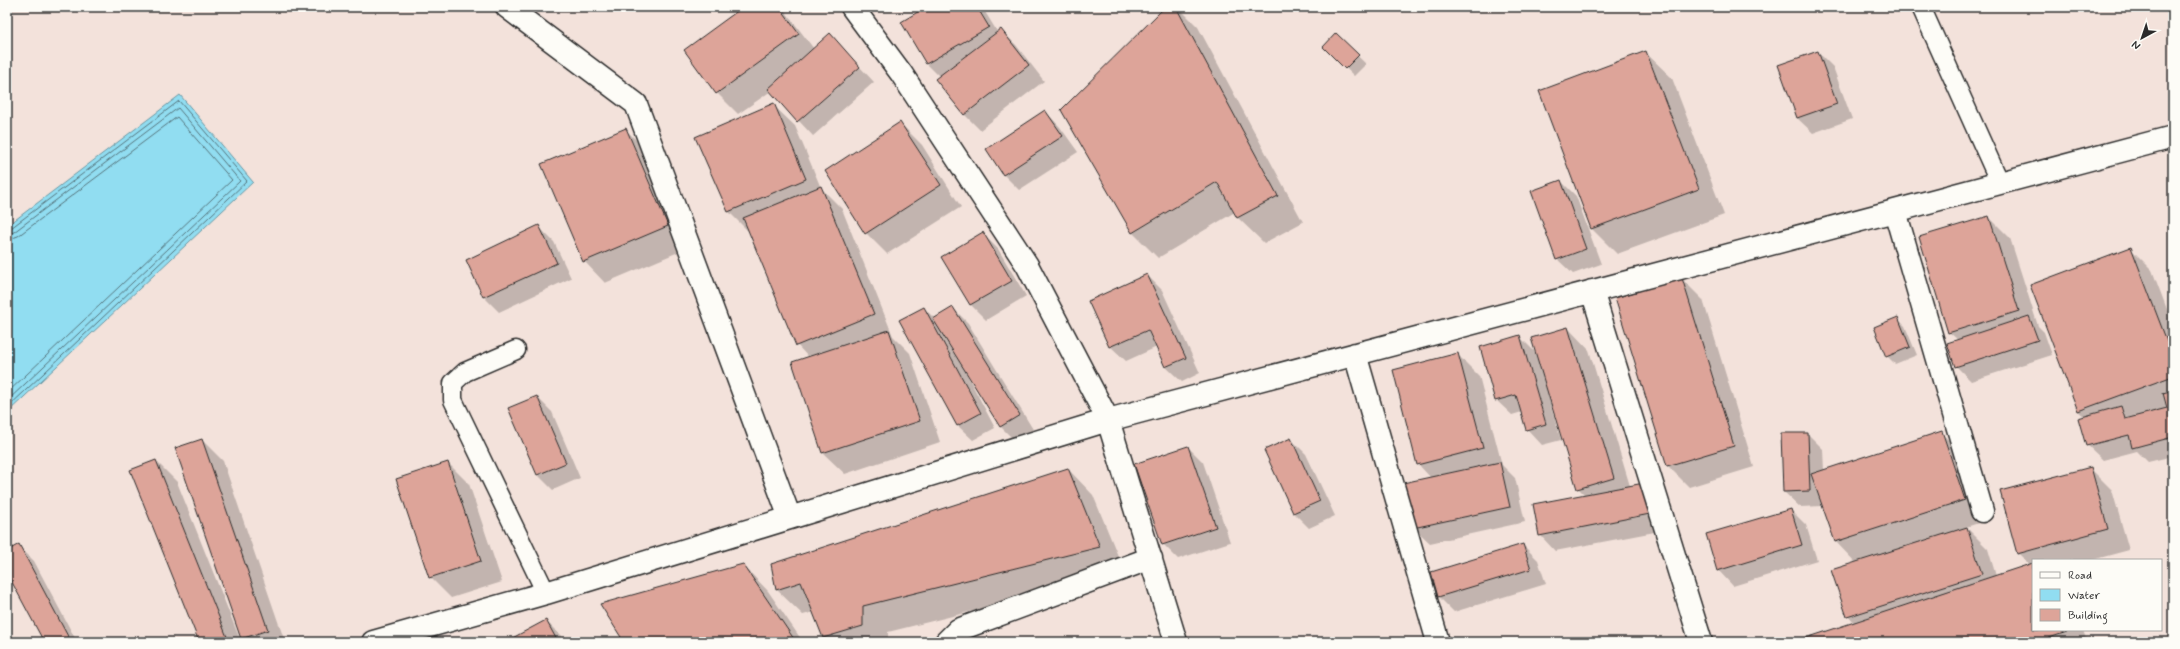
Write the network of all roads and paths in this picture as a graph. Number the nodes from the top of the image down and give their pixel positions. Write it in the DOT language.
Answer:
graph roads {
  1 [pos="507,7"];
  2 [pos="852,7"];
  3 [pos="1921,7"];
  4 [pos="2172,140"];
  5 [pos="2000,183"];
  6 [pos="1895,211"];
  7 [pos="1592,291"];
  8 [pos="516,350"];
  9 [pos="1355,354"];
  10 [pos="1108,420"];
  11 [pos="1982,511"];
  12 [pos="790,518"];
  13 [pos="1150,558"];
  14 [pos="546,593"];
  15 [pos="373,642"];
  16 [pos="946,642"];
  17 [pos="1176,642"];
  18 [pos="1438,642"];
  19 [pos="1701,642"];
  1 -- 12 [label="street"];
  2 -- 10 [label="street"];
  3 -- 5 [label="lane"];
  4 -- 5 [label="street"];
  5 -- 6 [label="street"];
  6 -- 7 [label="street"];
  6 -- 11 [label="street"];
  7 -- 9 [label="street"];
  7 -- 19 [label="street"];
  8 -- 14 [label="lane"];
  9 -- 10 [label="street"];
  9 -- 18 [label="street"];
  10 -- 12 [label="street"];
  10 -- 13 [label="street"];
  12 -- 14 [label="street"];
  13 -- 16 [label="street"];
  13 -- 17 [label="street"];
  14 -- 15 [label="street"];
}
